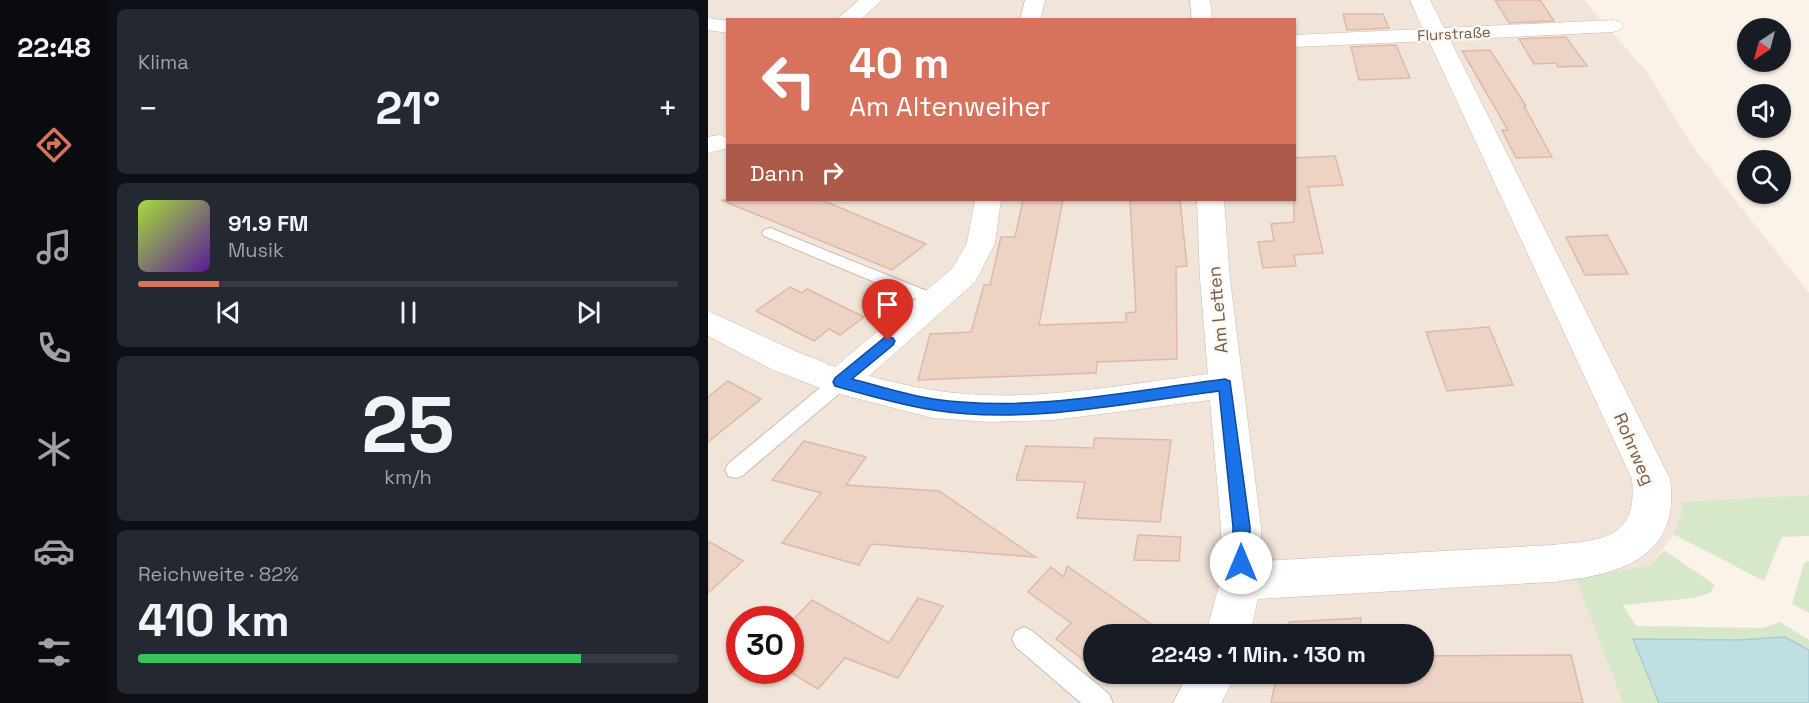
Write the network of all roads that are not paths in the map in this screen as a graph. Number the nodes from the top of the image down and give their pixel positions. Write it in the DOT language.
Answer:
graph roads {
  1 [pos="872,0"];
  2 [pos="1035,0"];
  3 [pos="1200,0"];
  4 [pos="1420,0"];
  5 [pos="849,18"];
  6 [pos="1030,18"];
  7 [pos="1202,18"];
  8 [pos="708,24"];
  9 [pos="1613,26"];
  10 [pos="726,27"];
  11 [pos="1434,35"];
  12 [pos="1296,41"];
  13 [pos="987,201"];
  14 [pos="1211,201"];
  15 [pos="770,232"];
  16 [pos="936,300"];
  17 [pos="708,322"];
  18 [pos="840,382"];
  19 [pos="1225,385"];
  20 [pos="735,470"];
  21 [pos="1241,581"];
  22 [pos="1230,624"];
  23 [pos="1024,639"];
  24 [pos="1207,684"];
  25 [pos="1100,703"];
  26 [pos="1196,703"];
  1 -- 5 [label="street"];
  2 -- 6 [label="street"];
  3 -- 7 [label="street"];
  4 -- 11 [label="street, Rohrweg"];
  8 -- 10 [label="street"];
  9 -- 11 [label="street, Flurstraße"];
  11 -- 12 [label="street, Flurstraße"];
  11 -- 21 [label="street, Rohrweg"];
  13 -- 16 [label="street"];
  14 -- 19 [label="street, Am Letten"];
  15 -- 16 [label="lane"];
  16 -- 18 [label="street"];
  17 -- 18 [label="street"];
  18 -- 19 [label="street"];
  18 -- 20 [label="lane"];
  19 -- 21 [label="street, Am Letten"];
  21 -- 22 [label="street, Am Letten"];
  23 -- 25 [label="lane"];
  24 -- 26 [label="street"];
}
